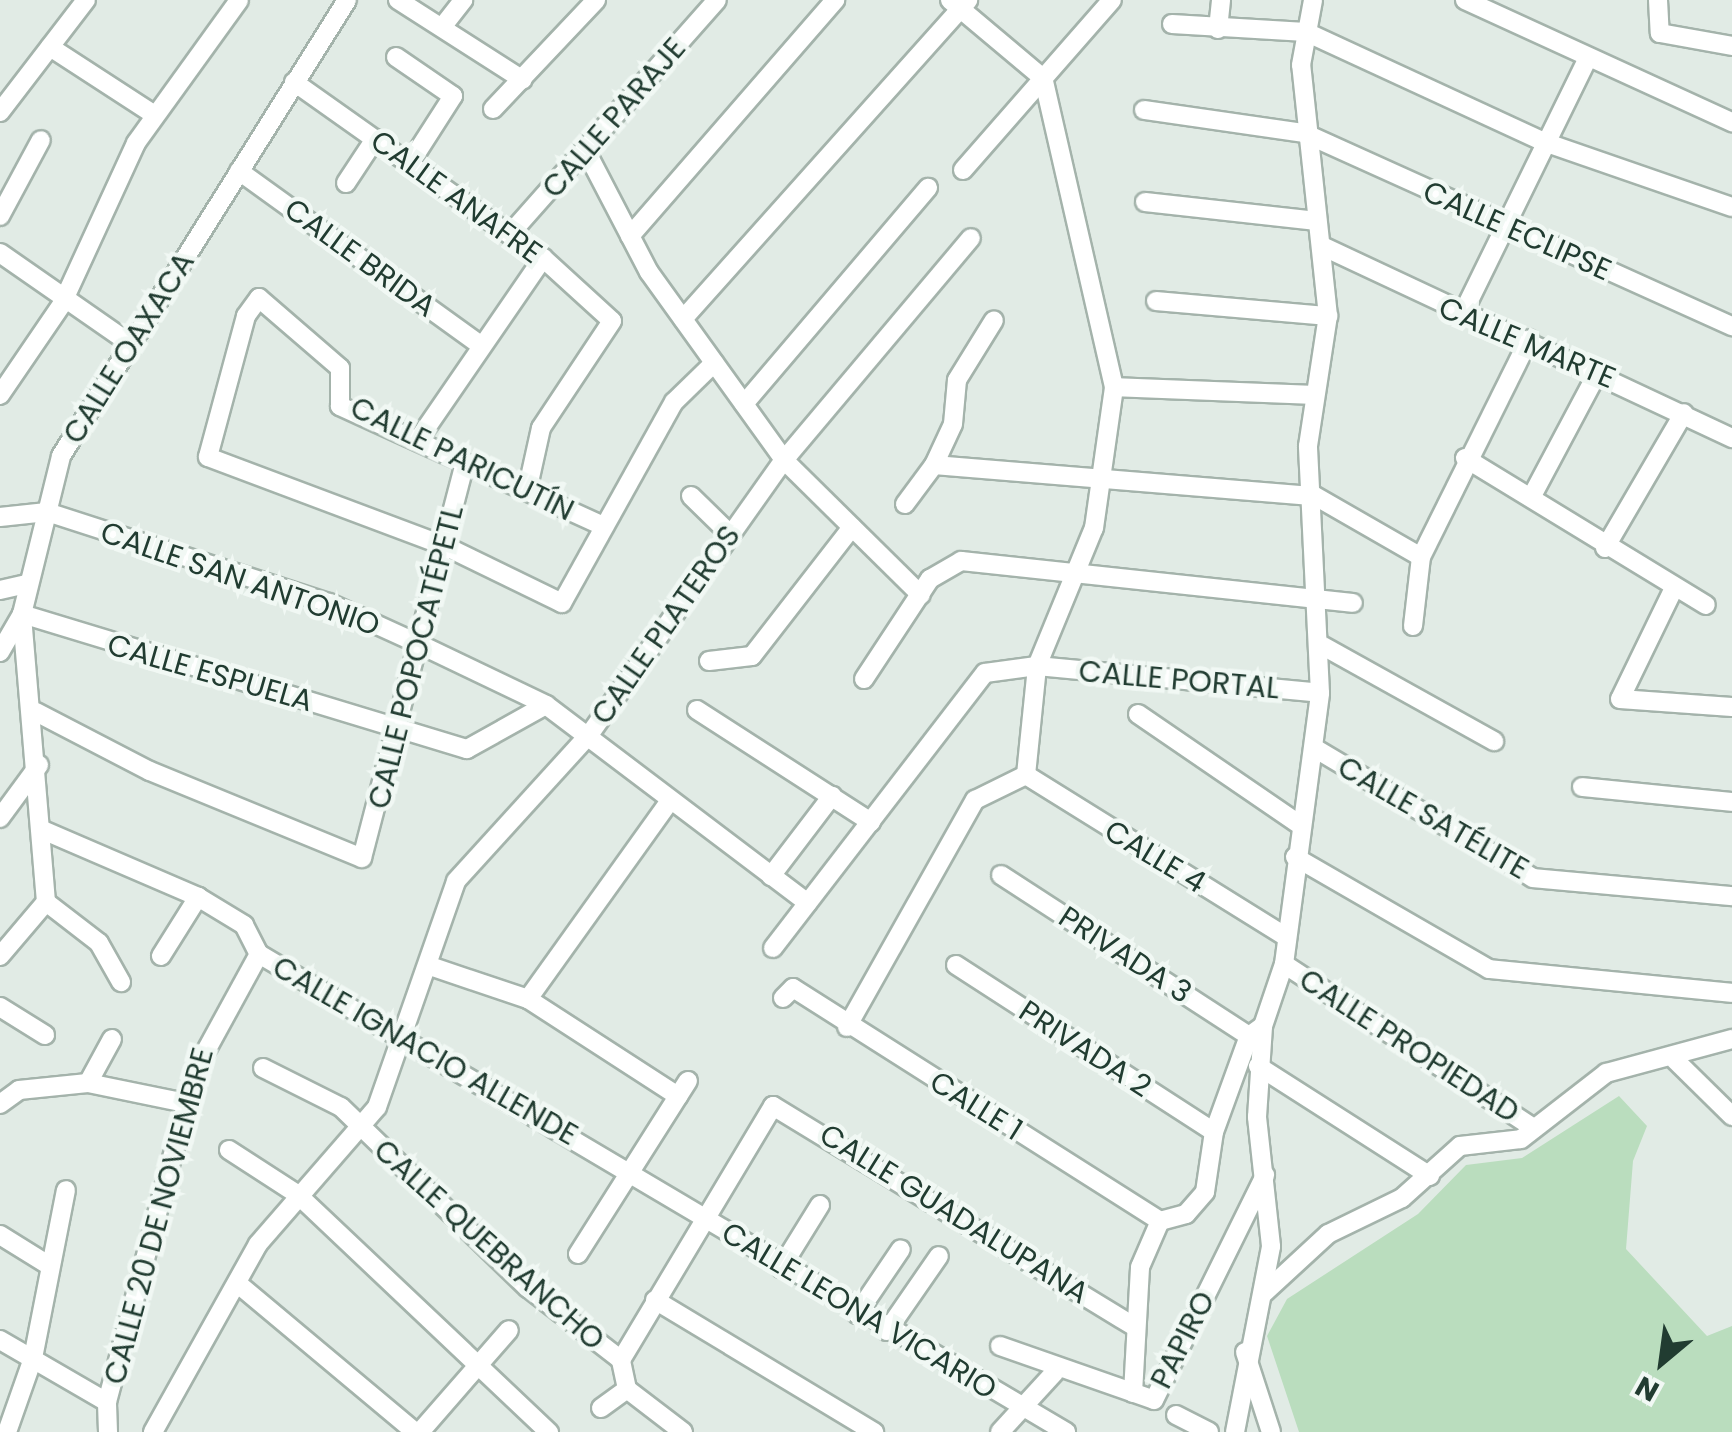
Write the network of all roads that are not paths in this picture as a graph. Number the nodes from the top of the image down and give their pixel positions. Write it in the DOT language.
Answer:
graph roads {
  1 [pos="86,0"];
  2 [pos="239,0"];
  3 [pos="347,0"];
  4 [pos="398,0"];
  5 [pos="463,0"];
  6 [pos="596,0"];
  7 [pos="716,0"];
  8 [pos="835,0"];
  9 [pos="1112,0"];
  10 [pos="1221,0"];
  11 [pos="1313,0"];
  12 [pos="1465,0"];
  13 [pos="1658,0"];
  14 [pos="960,3"];
  15 [pos="1172,24"];
  16 [pos="443,26"];
  17 [pos="1218,30"];
  18 [pos="1306,32"];
  19 [pos="1732,46"];
  20 [pos="50,47"];
  21 [pos="396,57"];
  22 [pos="1588,58"];
  23 [pos="1043,78"];
  24 [pos="523,80"];
  25 [pos="294,82"];
  26 [pos="493,109"];
  27 [pos="1144,110"];
  28 [pos="0,112"];
  29 [pos="154,114"];
  30 [pos="1732,122"];
  31 [pos="1304,133"];
  32 [pos="375,139"];
  33 [pos="41,140"];
  34 [pos="1544,142"];
  35 [pos="587,153"];
  36 [pos="410,164"];
  37 [pos="963,170"];
  38 [pos="239,171"];
  39 [pos="346,183"];
  40 [pos="928,188"];
  41 [pos="1145,202"];
  42 [pos="1732,207"];
  43 [pos="0,216"];
  44 [pos="1317,220"];
  45 [pos="1506,228"];
  46 [pos="510,234"];
  47 [pos="630,236"];
  48 [pos="971,238"];
  49 [pos="1322,246"];
  50 [pos="0,253"];
  51 [pos="544,258"];
  52 [pos="1156,301"];
  53 [pos="62,304"];
  54 [pos="1328,316"];
  55 [pos="1462,317"];
  56 [pos="682,319"];
  57 [pos="994,320"];
  58 [pos="1732,326"];
  59 [pos="1529,340"];
  60 [pos="132,344"];
  61 [pos="482,346"];
  62 [pos="714,363"];
  63 [pos="1598,372"];
  64 [pos="1114,387"];
  65 [pos="0,395"];
  66 [pos="1313,395"];
  67 [pos="744,404"];
  68 [pos="1684,413"];
  69 [pos="1732,438"];
  70 [pos="418,440"];
  71 [pos="1465,458"];
  72 [pos="784,460"];
  73 [pos="466,463"];
  74 [pos="934,465"];
  75 [pos="1104,477"];
  76 [pos="528,492"];
  77 [pos="1533,494"];
  78 [pos="690,496"];
  79 [pos="1315,496"];
  80 [pos="905,504"];
  81 [pos="47,512"];
  82 [pos="0,517"];
  83 [pos="602,525"];
  84 [pos="852,527"];
  85 [pos="730,534"];
  86 [pos="445,546"];
  87 [pos="1605,548"];
  88 [pos="1420,556"];
  89 [pos="1077,573"];
  90 [pos="25,584"];
  91 [pos="1674,588"];
  92 [pos="0,590"];
  93 [pos="1322,594"];
  94 [pos="921,595"];
  95 [pos="1353,604"];
  96 [pos="1706,605"];
  97 [pos="22,614"];
  98 [pos="1414,626"];
  99 [pos="421,645"];
  100 [pos="1323,646"];
  101 [pos="0,652"];
  102 [pos="709,662"];
  103 [pos="1037,666"];
  104 [pos="864,680"];
  105 [pos="1320,693"];
  106 [pos="546,705"];
  107 [pos="1732,707"];
  108 [pos="697,710"];
  109 [pos="36,712"];
  110 [pos="1138,714"];
  111 [pos="399,728"];
  112 [pos="589,735"];
  113 [pos="1494,741"];
  114 [pos="1316,749"];
  115 [pos="40,765"];
  116 [pos="1026,775"];
  117 [pos="1582,786"];
  118 [pos="832,796"];
  119 [pos="670,801"];
  120 [pos="1732,802"];
  121 [pos="0,818"];
  122 [pos="871,822"];
  123 [pos="1296,823"];
  124 [pos="45,831"];
  125 [pos="1295,857"];
  126 [pos="1001,875"];
  127 [pos="772,876"];
  128 [pos="1732,896"];
  129 [pos="198,897"];
  130 [pos="46,902"];
  131 [pos="808,903"];
  132 [pos="1286,937"];
  133 [pos="773,948"];
  134 [pos="259,954"];
  135 [pos="0,956"];
  136 [pos="161,956"];
  137 [pos="1284,964"];
  138 [pos="956,965"];
  139 [pos="430,966"];
  140 [pos="121,982"];
  141 [pos="788,993"];
  142 [pos="1732,993"];
  143 [pos="528,999"];
  144 [pos="0,1007"];
  145 [pos="847,1027"];
  146 [pos="1256,1031"];
  147 [pos="45,1035"];
  148 [pos="406,1035"];
  149 [pos="112,1039"];
  150 [pos="1732,1039"];
  151 [pos="1675,1060"];
  152 [pos="1258,1066"];
  153 [pos="263,1068"];
  154 [pos="88,1083"];
  155 [pos="0,1104"];
  156 [pos="190,1104"];
  157 [pos="774,1106"];
  158 [pos="1732,1116"];
  159 [pos="359,1128"];
  160 [pos="1534,1128"];
  161 [pos="1214,1132"];
  162 [pos="229,1150"];
  163 [pos="627,1170"];
  164 [pos="1268,1170"];
  165 [pos="1430,1176"];
  166 [pos="66,1190"];
  167 [pos="297,1194"];
  168 [pos="820,1206"];
  169 [pos="705,1220"];
  170 [pos="1160,1220"];
  171 [pos="0,1235"];
  172 [pos="900,1248"];
  173 [pos="578,1254"];
  174 [pos="939,1256"];
  175 [pos="50,1266"];
  176 [pos="781,1268"];
  177 [pos="237,1283"];
  178 [pos="1263,1294"];
  179 [pos="655,1300"];
  180 [pos="857,1314"];
  181 [pos="1134,1326"];
  182 [pos="509,1330"];
  183 [pos="887,1332"];
  184 [pos="0,1340"];
  185 [pos="1000,1346"];
  186 [pos="1244,1352"];
  187 [pos="32,1358"];
  188 [pos="620,1360"];
  189 [pos="476,1370"];
  190 [pos="1055,1372"];
  191 [pos="627,1389"];
  192 [pos="1133,1393"];
  193 [pos="108,1402"];
  194 [pos="1020,1406"];
  195 [pos="602,1408"];
  196 [pos="1176,1415"];
  197 [pos="8,1432"];
  198 [pos="108,1432"];
  199 [pos="153,1432"];
  200 [pos="417,1432"];
  201 [pos="549,1432"];
  202 [pos="683,1432"];
  203 [pos="874,1432"];
  204 [pos="1000,1432"];
  205 [pos="1066,1432"];
  206 [pos="1209,1432"];
  207 [pos="1234,1432"];
  208 [pos="1272,1432"];
  1 -- 20 [label="street"];
  2 -- 29 [label="street"];
  3 -- 25 [label="street, CALLE OAXACA"];
  4 -- 16 [label="street"];
  5 -- 16 [label="street"];
  6 -- 24 [label="street"];
  7 -- 35 [label="street, CALLE PARAJE"];
  8 -- 47 [label="street"];
  9 -- 23 [label="street"];
  10 -- 17 [label="street"];
  11 -- 18 [label="street"];
  12 -- 22 [label="street"];
  13 -- 19 [label="street"];
  14 -- 23 [label="street"];
  14 -- 56 [label="street"];
  15 -- 17 [label="street"];
  16 -- 24 [label="street"];
  17 -- 18 [label="street"];
  18 -- 31 [label="street"];
  18 -- 34 [label="street"];
  20 -- 28 [label="street"];
  20 -- 29 [label="street"];
  21 -- 36 [label="street"];
  22 -- 30 [label="street"];
  22 -- 34 [label="street"];
  23 -- 37 [label="street"];
  23 -- 64 [label="street"];
  24 -- 26 [label="street"];
  25 -- 32 [label="street, CALLE ANAFRE"];
  25 -- 38 [label="street, CALLE OAXACA"];
  27 -- 31 [label="street, CALLE ECLIPSE"];
  29 -- 53 [label="street"];
  31 -- 44 [label="street"];
  31 -- 45 [label="street, CALLE ECLIPSE"];
  32 -- 36 [label="street, CALLE ANAFRE"];
  32 -- 39 [label="street"];
  33 -- 43 [label="street"];
  34 -- 42 [label="street"];
  34 -- 45 [label="street"];
  35 -- 46 [label="street, CALLE PARAJE"];
  35 -- 47 [label="street"];
  36 -- 46 [label="street, CALLE ANAFRE"];
  38 -- 60 [label="street, CALLE OAXACA"];
  38 -- 61 [label="street, CALLE BRIDA"];
  40 -- 67 [label="street"];
  41 -- 44 [label="street"];
  44 -- 49 [label="street"];
  45 -- 55 [label="street"];
  45 -- 58 [label="street, CALLE ECLIPSE"];
  46 -- 51 [label="street, CALLE ANAFRE"];
  47 -- 56 [label="street"];
  48 -- 72 [label="street, CALLE PLATEROS"];
  49 -- 54 [label="street"];
  49 -- 55 [label="street, CALLE MARTE"];
  50 -- 53 [label="street"];
  51 -- 61 [label="street"];
  51 -- 76 [label="street, CALLE ANAFRE"];
  52 -- 54 [label="street"];
  53 -- 60 [label="street"];
  53 -- 65 [label="street"];
  54 -- 66 [label="street"];
  55 -- 59 [label="street, CALLE MARTE"];
  56 -- 62 [label="street"];
  57 -- 74 [label="street"];
  59 -- 63 [label="street, CALLE MARTE"];
  59 -- 71 [label="street"];
  60 -- 81 [label="street, CALLE OAXACA"];
  61 -- 70 [label="street"];
  62 -- 67 [label="street"];
  62 -- 83 [label="street"];
  63 -- 68 [label="street, CALLE MARTE"];
  63 -- 77 [label="street"];
  64 -- 66 [label="street"];
  64 -- 75 [label="street"];
  66 -- 79 [label="street"];
  67 -- 72 [label="street"];
  68 -- 69 [label="street, CALLE MARTE"];
  68 -- 87 [label="street"];
  70 -- 73 [label="street, CALLE PARICUTÍN"];
  70 -- 86 [label="street, CALLE PARICUTÍN"];
  71 -- 77 [label="street"];
  71 -- 88 [label="street"];
  72 -- 84 [label="street"];
  72 -- 85 [label="street, CALLE PLATEROS"];
  73 -- 76 [label="street, CALLE PARICUTÍN"];
  73 -- 86 [label="street, CALLE POPOCATÉPETL"];
  74 -- 75 [label="street"];
  74 -- 80 [label="street"];
  75 -- 79 [label="street"];
  75 -- 89 [label="street"];
  76 -- 83 [label="street, CALLE PARICUTÍN"];
  77 -- 87 [label="street"];
  78 -- 85 [label="street"];
  79 -- 88 [label="street"];
  79 -- 93 [label="street"];
  81 -- 82 [label="street"];
  81 -- 90 [label="street, CALLE OAXACA"];
  81 -- 99 [label="street, CALLE SAN ANTONIO"];
  83 -- 86 [label="street"];
  84 -- 94 [label="street"];
  84 -- 102 [label="street"];
  85 -- 112 [label="street, CALLE PLATEROS"];
  86 -- 99 [label="street, CALLE POPOCATÉPETL"];
  87 -- 91 [label="street"];
  88 -- 98 [label="street"];
  89 -- 93 [label="street"];
  89 -- 94 [label="street"];
  89 -- 103 [label="street"];
  90 -- 92 [label="street"];
  90 -- 97 [label="street, CALLE OAXACA"];
  91 -- 96 [label="street"];
  91 -- 107 [label="street"];
  93 -- 95 [label="street"];
  93 -- 100 [label="street"];
  94 -- 104 [label="street"];
  97 -- 101 [label="street"];
  97 -- 109 [label="street, CALLE OAXACA"];
  97 -- 111 [label="street, CALLE ESPUELA"];
  99 -- 106 [label="street, CALLE SAN ANTONIO"];
  99 -- 111 [label="street, CALLE POPOCATÉPETL"];
  100 -- 105 [label="street"];
  100 -- 113 [label="street"];
  103 -- 105 [label="street, CALLE PORTAL"];
  103 -- 116 [label="street"];
  103 -- 122 [label="street, CALLE PORTAL"];
  105 -- 114 [label="street"];
  106 -- 111 [label="street, CALLE ESPUELA"];
  106 -- 112 [label="street, CALLE SAN ANTONIO"];
  108 -- 118 [label="street"];
  109 -- 111 [label="street, CALLE POPOCATÉPETL"];
  109 -- 115 [label="street, CALLE OAXACA"];
  110 -- 123 [label="street"];
  112 -- 119 [label="street, CALLE SAN ANTONIO"];
  112 -- 139 [label="street, CALLE PLATEROS"];
  114 -- 123 [label="street"];
  114 -- 128 [label="street, CALLE SATÉLITE"];
  115 -- 121 [label="street"];
  115 -- 124 [label="street, CALLE OAXACA"];
  116 -- 132 [label="street, CALLE 4"];
  116 -- 145 [label="street"];
  117 -- 120 [label="street"];
  118 -- 122 [label="street"];
  118 -- 127 [label="street"];
  119 -- 127 [label="street, CALLE SAN ANTONIO"];
  119 -- 143 [label="street"];
  122 -- 131 [label="street, CALLE PORTAL"];
  123 -- 125 [label="street"];
  124 -- 129 [label="street, CALLE IGNACIO ALLENDE"];
  124 -- 130 [label="street, CALLE OAXACA"];
  125 -- 132 [label="street"];
  125 -- 142 [label="street"];
  126 -- 146 [label="street, PRIVADA 3"];
  127 -- 131 [label="street, CALLE SAN ANTONIO"];
  129 -- 134 [label="street, CALLE IGNACIO ALLENDE"];
  129 -- 136 [label="street"];
  130 -- 135 [label="street"];
  130 -- 140 [label="street"];
  131 -- 133 [label="street, CALLE PORTAL"];
  132 -- 137 [label="street"];
  134 -- 148 [label="street, CALLE IGNACIO ALLENDE"];
  134 -- 156 [label="street, CALLE 20 DE NOVIEMBRE"];
  137 -- 146 [label="street"];
  137 -- 160 [label="street, CALLE PROPIEDAD"];
  138 -- 161 [label="street, PRIVADA 2"];
  139 -- 143 [label="street"];
  139 -- 148 [label="street, CALLE PLATEROS"];
  141 -- 145 [label="street, CALLE 1"];
  143 -- 163 [label="street"];
  144 -- 147 [label="street"];
  145 -- 170 [label="street, CALLE 1"];
  146 -- 152 [label="street"];
  146 -- 161 [label="street"];
  148 -- 159 [label="street, CALLE PLATEROS"];
  148 -- 163 [label="street, CALLE IGNACIO ALLENDE"];
  149 -- 154 [label="street"];
  150 -- 151 [label="street"];
  151 -- 158 [label="street"];
  151 -- 160 [label="street"];
  152 -- 164 [label="street"];
  152 -- 165 [label="street"];
  153 -- 159 [label="street, CALLE QUEBRANCHO"];
  154 -- 155 [label="street"];
  154 -- 156 [label="street"];
  156 -- 193 [label="street, CALLE 20 DE NOVIEMBRE"];
  157 -- 169 [label="street, CALLE QUEBRANCHO"];
  157 -- 181 [label="street, CALLE GUADALUPANA"];
  159 -- 167 [label="street, CALLE PLATEROS"];
  159 -- 188 [label="street, CALLE QUEBRANCHO"];
  160 -- 165 [label="street"];
  161 -- 170 [label="street"];
  162 -- 167 [label="street"];
  163 -- 169 [label="street, CALLE IGNACIO ALLENDE"];
  163 -- 173 [label="street"];
  164 -- 178 [label="street"];
  164 -- 192 [label="street, PAPIRO"];
  165 -- 178 [label="street"];
  166 -- 175 [label="street"];
  167 -- 177 [label="street, CALLE PLATEROS"];
  167 -- 189 [label="street"];
  168 -- 176 [label="street"];
  169 -- 176 [label="street, CALLE LEONA VICARIO"];
  169 -- 179 [label="street, CALLE QUEBRANCHO"];
  170 -- 181 [label="street"];
  171 -- 175 [label="street"];
  172 -- 180 [label="street"];
  174 -- 183 [label="street"];
  175 -- 187 [label="street"];
  176 -- 180 [label="street, CALLE LEONA VICARIO"];
  177 -- 199 [label="street, CALLE PLATEROS"];
  177 -- 200 [label="street"];
  178 -- 186 [label="street"];
  179 -- 188 [label="street, CALLE QUEBRANCHO"];
  179 -- 203 [label="street"];
  180 -- 183 [label="street, CALLE LEONA VICARIO"];
  181 -- 192 [label="street"];
  182 -- 189 [label="street"];
  183 -- 194 [label="street, CALLE LEONA VICARIO"];
  184 -- 187 [label="street"];
  185 -- 190 [label="street, PAPIRO"];
  186 -- 207 [label="street"];
  186 -- 208 [label="street"];
  187 -- 193 [label="street"];
  187 -- 197 [label="street"];
  188 -- 191 [label="street, CALLE QUEBRANCHO"];
  189 -- 200 [label="street"];
  189 -- 201 [label="street"];
  190 -- 192 [label="street, PAPIRO"];
  190 -- 194 [label="street"];
  191 -- 195 [label="street"];
  191 -- 202 [label="street"];
  193 -- 198 [label="street, CALLE 20 DE NOVIEMBRE"];
  194 -- 204 [label="street"];
  194 -- 205 [label="street, CALLE LEONA VICARIO"];
  196 -- 206 [label="street"];
}
